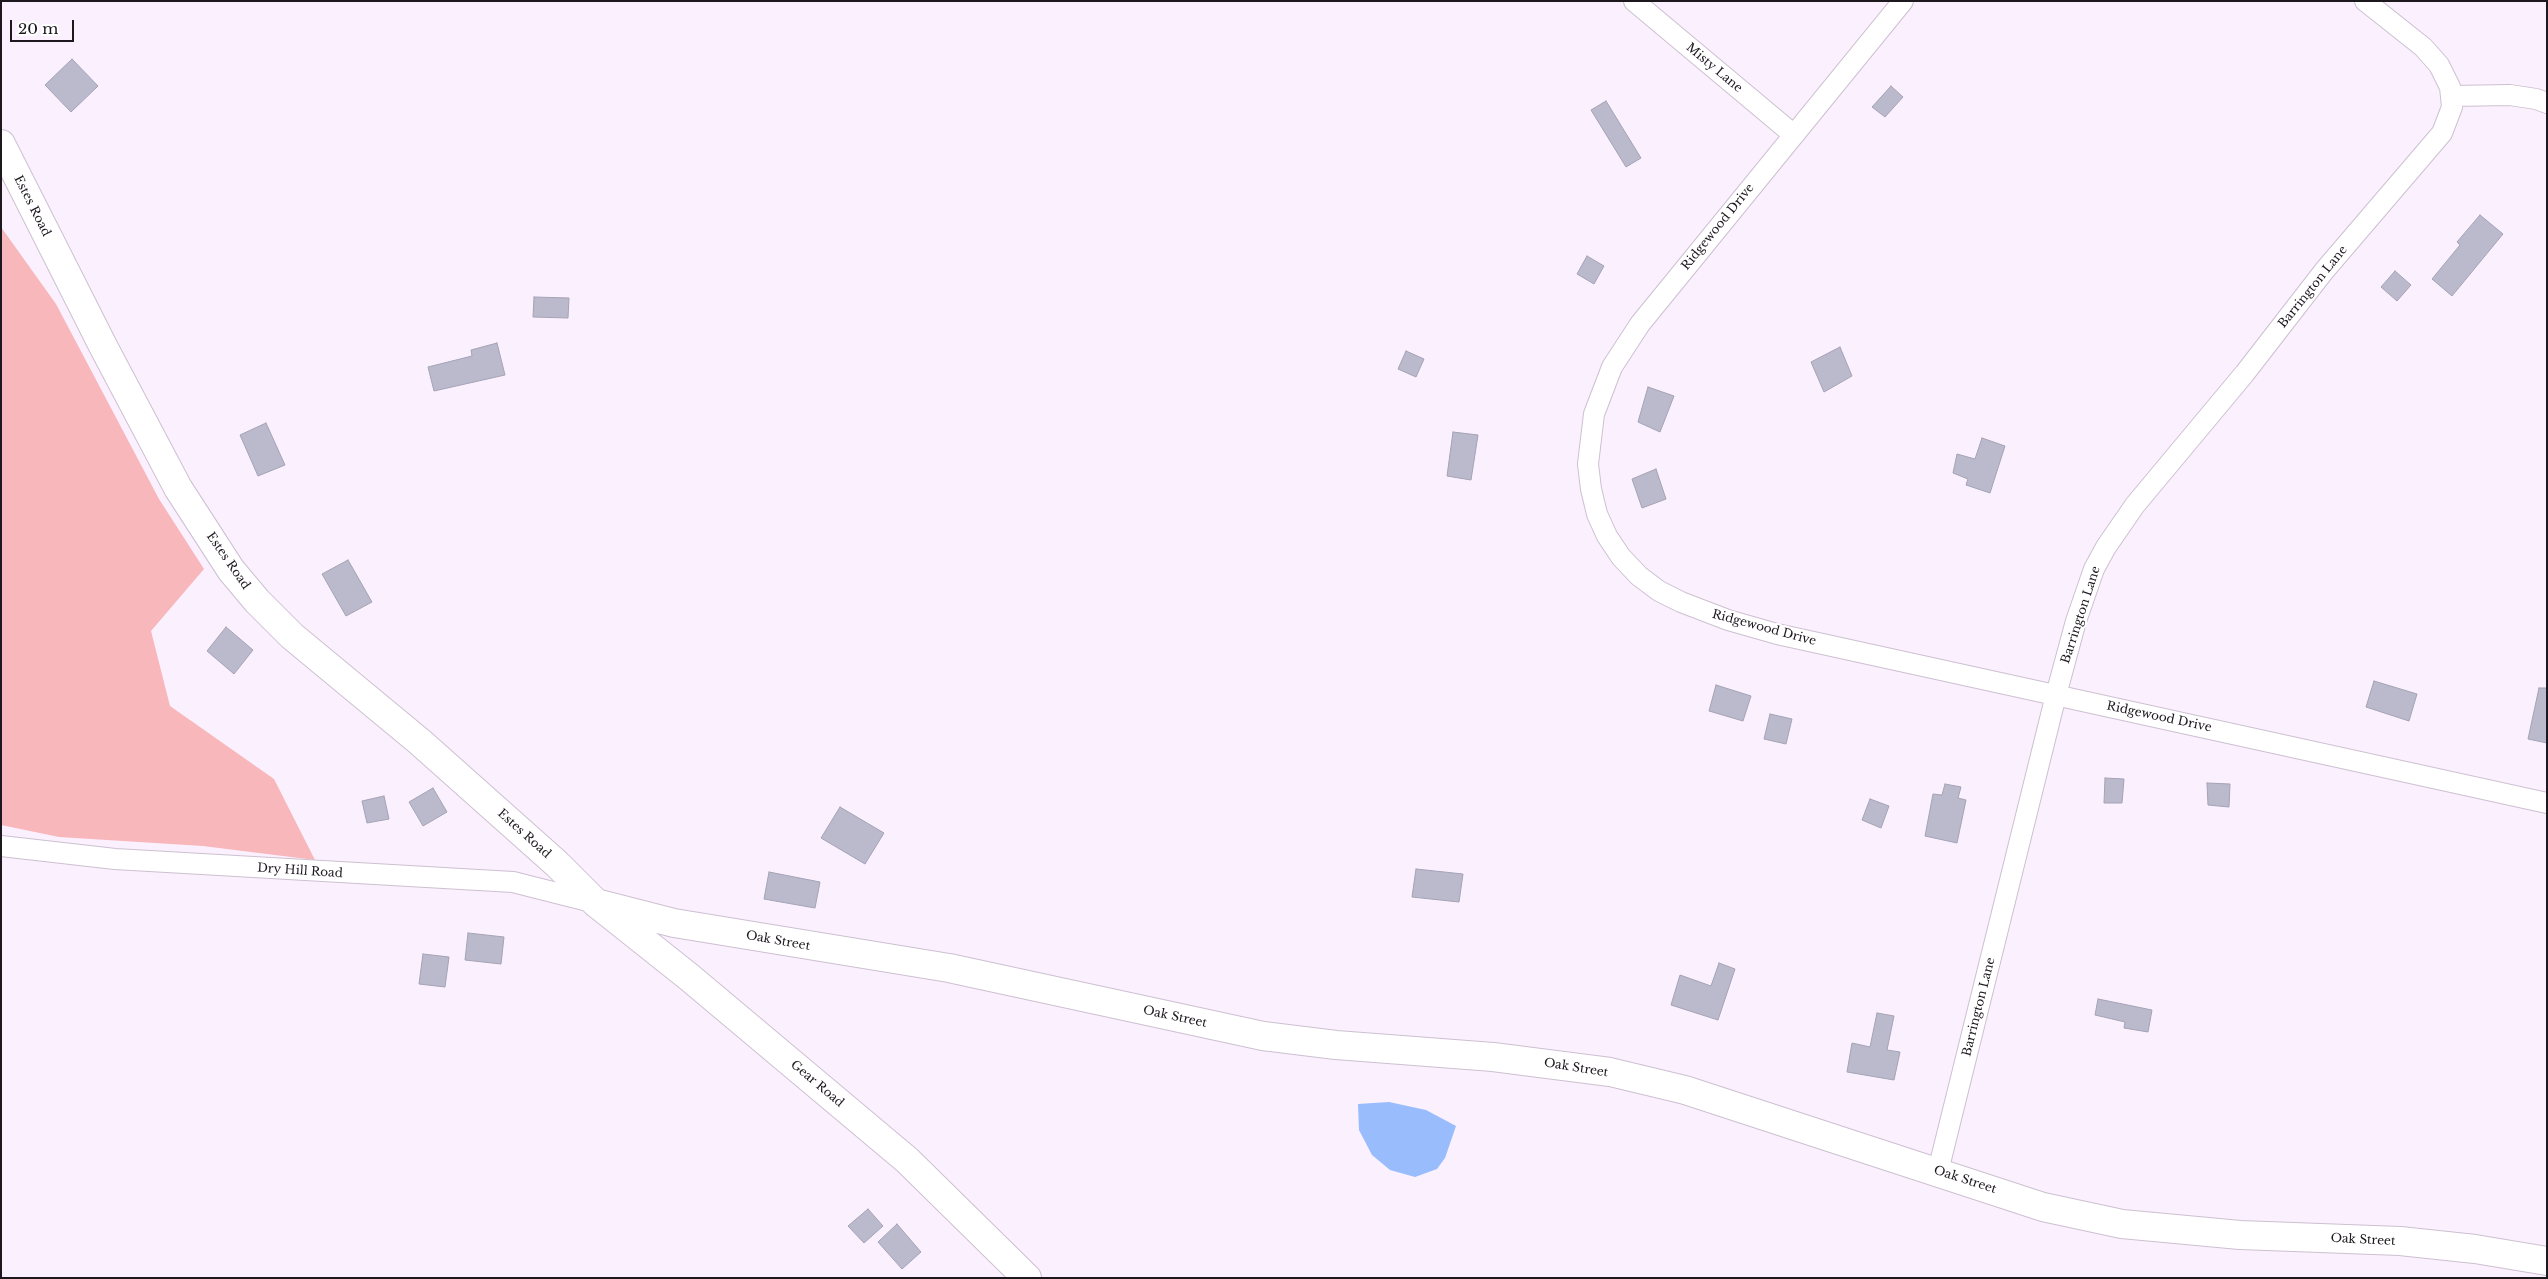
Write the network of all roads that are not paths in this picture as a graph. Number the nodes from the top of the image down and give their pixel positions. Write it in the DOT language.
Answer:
graph roads {
  1 [pos="1634,1"];
  2 [pos="1903,1"];
  3 [pos="2365,1"];
  4 [pos="2452,101"];
  5 [pos="2547,103"];
  6 [pos="1794,135"];
  7 [pos="1,144"];
  8 [pos="2056,694"];
  9 [pos="2547,803"];
  10 [pos="1,846"];
  11 [pos="596,903"];
  12 [pos="1938,1171"];
  13 [pos="2547,1261"];
  14 [pos="1027,1278"];
  1 -- 6 [label="street, Misty Lane"];
  2 -- 6 [label="street, Ridgewood Drive"];
  3 -- 4 [label="street"];
  4 -- 5 [label="street"];
  4 -- 8 [label="street, Barrington Lane"];
  6 -- 8 [label="street, Ridgewood Drive"];
  7 -- 11 [label="street, Estes Road"];
  8 -- 9 [label="street, Ridgewood Drive"];
  8 -- 12 [label="street, Barrington Lane"];
  10 -- 11 [label="street, Dry Hill Road"];
  11 -- 12 [label="street, Oak Street"];
  11 -- 14 [label="street, Gear Road"];
  12 -- 13 [label="street, Oak Street"];
}
